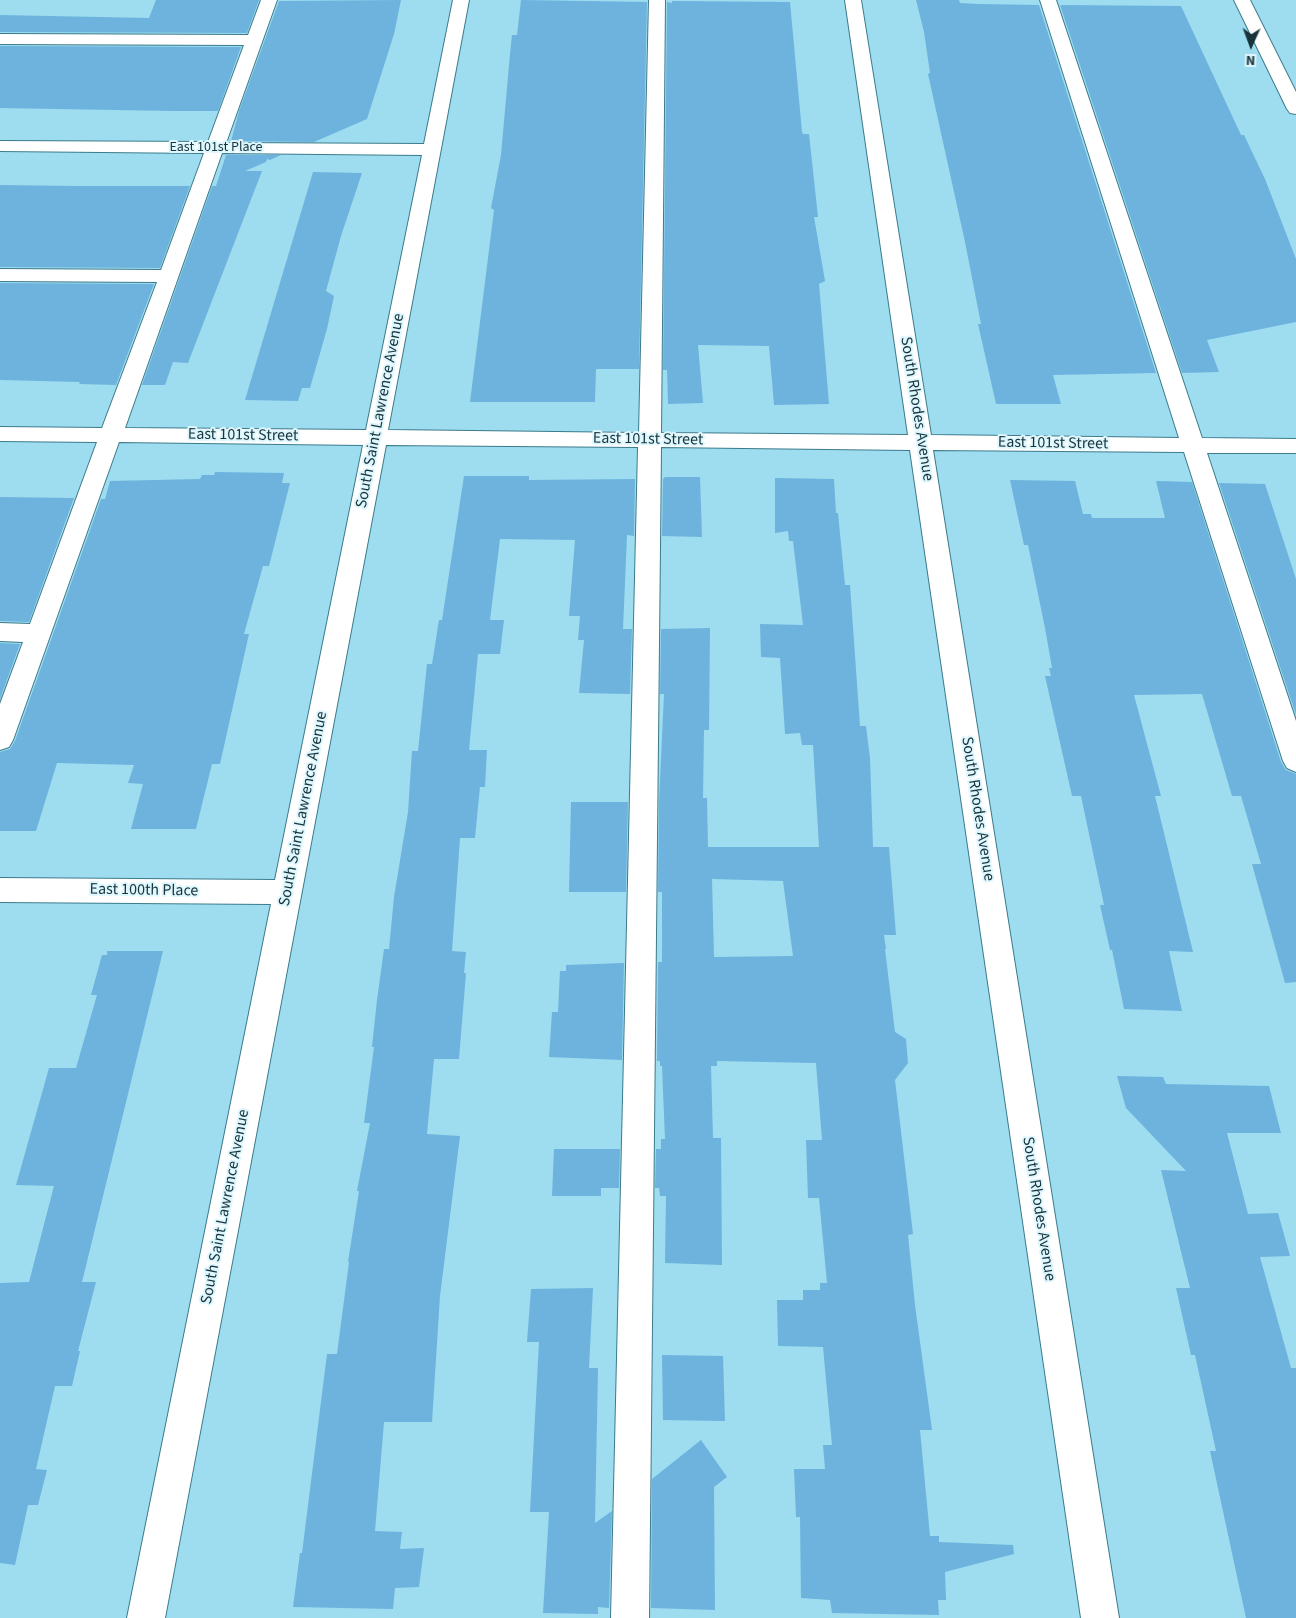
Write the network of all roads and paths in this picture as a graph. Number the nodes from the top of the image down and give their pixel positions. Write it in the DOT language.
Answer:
graph roads {
  1 [pos="269,0"];
  2 [pos="462,0"];
  3 [pos="657,0"];
  4 [pos="853,0"];
  5 [pos="1048,0"];
  6 [pos="1242,0"];
  7 [pos="0,39"];
  8 [pos="254,40"];
  9 [pos="1296,109"];
  10 [pos="0,146"];
  11 [pos="215,148"];
  12 [pos="432,150"];
  13 [pos="0,275"];
  14 [pos="168,276"];
  15 [pos="0,434"];
  16 [pos="111,435"];
  17 [pos="376,438"];
  18 [pos="650,440"];
  19 [pos="921,442"];
  20 [pos="1193,445"];
  21 [pos="1296,446"];
  22 [pos="0,632"];
  23 [pos="39,633"];
  24 [pos="0,740"];
  25 [pos="1296,761"];
  26 [pos="0,890"];
  27 [pos="288,892"];
  28 [pos="146,1618"];
  29 [pos="630,1618"];
  30 [pos="1100,1618"];
  1 -- 8 [label="street"];
  2 -- 12 [label="street, South Saint Lawrence Avenue"];
  3 -- 18 [label="street"];
  4 -- 19 [label="street, South Rhodes Avenue"];
  5 -- 20 [label="street"];
  6 -- 9 [label="street"];
  7 -- 8 [label="street"];
  8 -- 11 [label="street"];
  10 -- 11 [label="street, East 101st Place"];
  11 -- 12 [label="street, East 101st Place"];
  11 -- 14 [label="street"];
  12 -- 17 [label="street, South Saint Lawrence Avenue"];
  13 -- 14 [label="street"];
  14 -- 16 [label="street"];
  15 -- 16 [label="street, East 101st Street"];
  16 -- 17 [label="street, East 101st Street"];
  16 -- 23 [label="street"];
  17 -- 18 [label="street, East 101st Street"];
  17 -- 27 [label="street, South Saint Lawrence Avenue"];
  18 -- 19 [label="street, East 101st Street"];
  18 -- 29 [label="street"];
  19 -- 20 [label="street, East 101st Street"];
  19 -- 30 [label="street, South Rhodes Avenue"];
  20 -- 21 [label="street, East 101st Street"];
  20 -- 25 [label="street"];
  22 -- 23 [label="street"];
  23 -- 24 [label="street"];
  26 -- 27 [label="street, East 100th Place"];
  27 -- 28 [label="street, South Saint Lawrence Avenue"];
}
